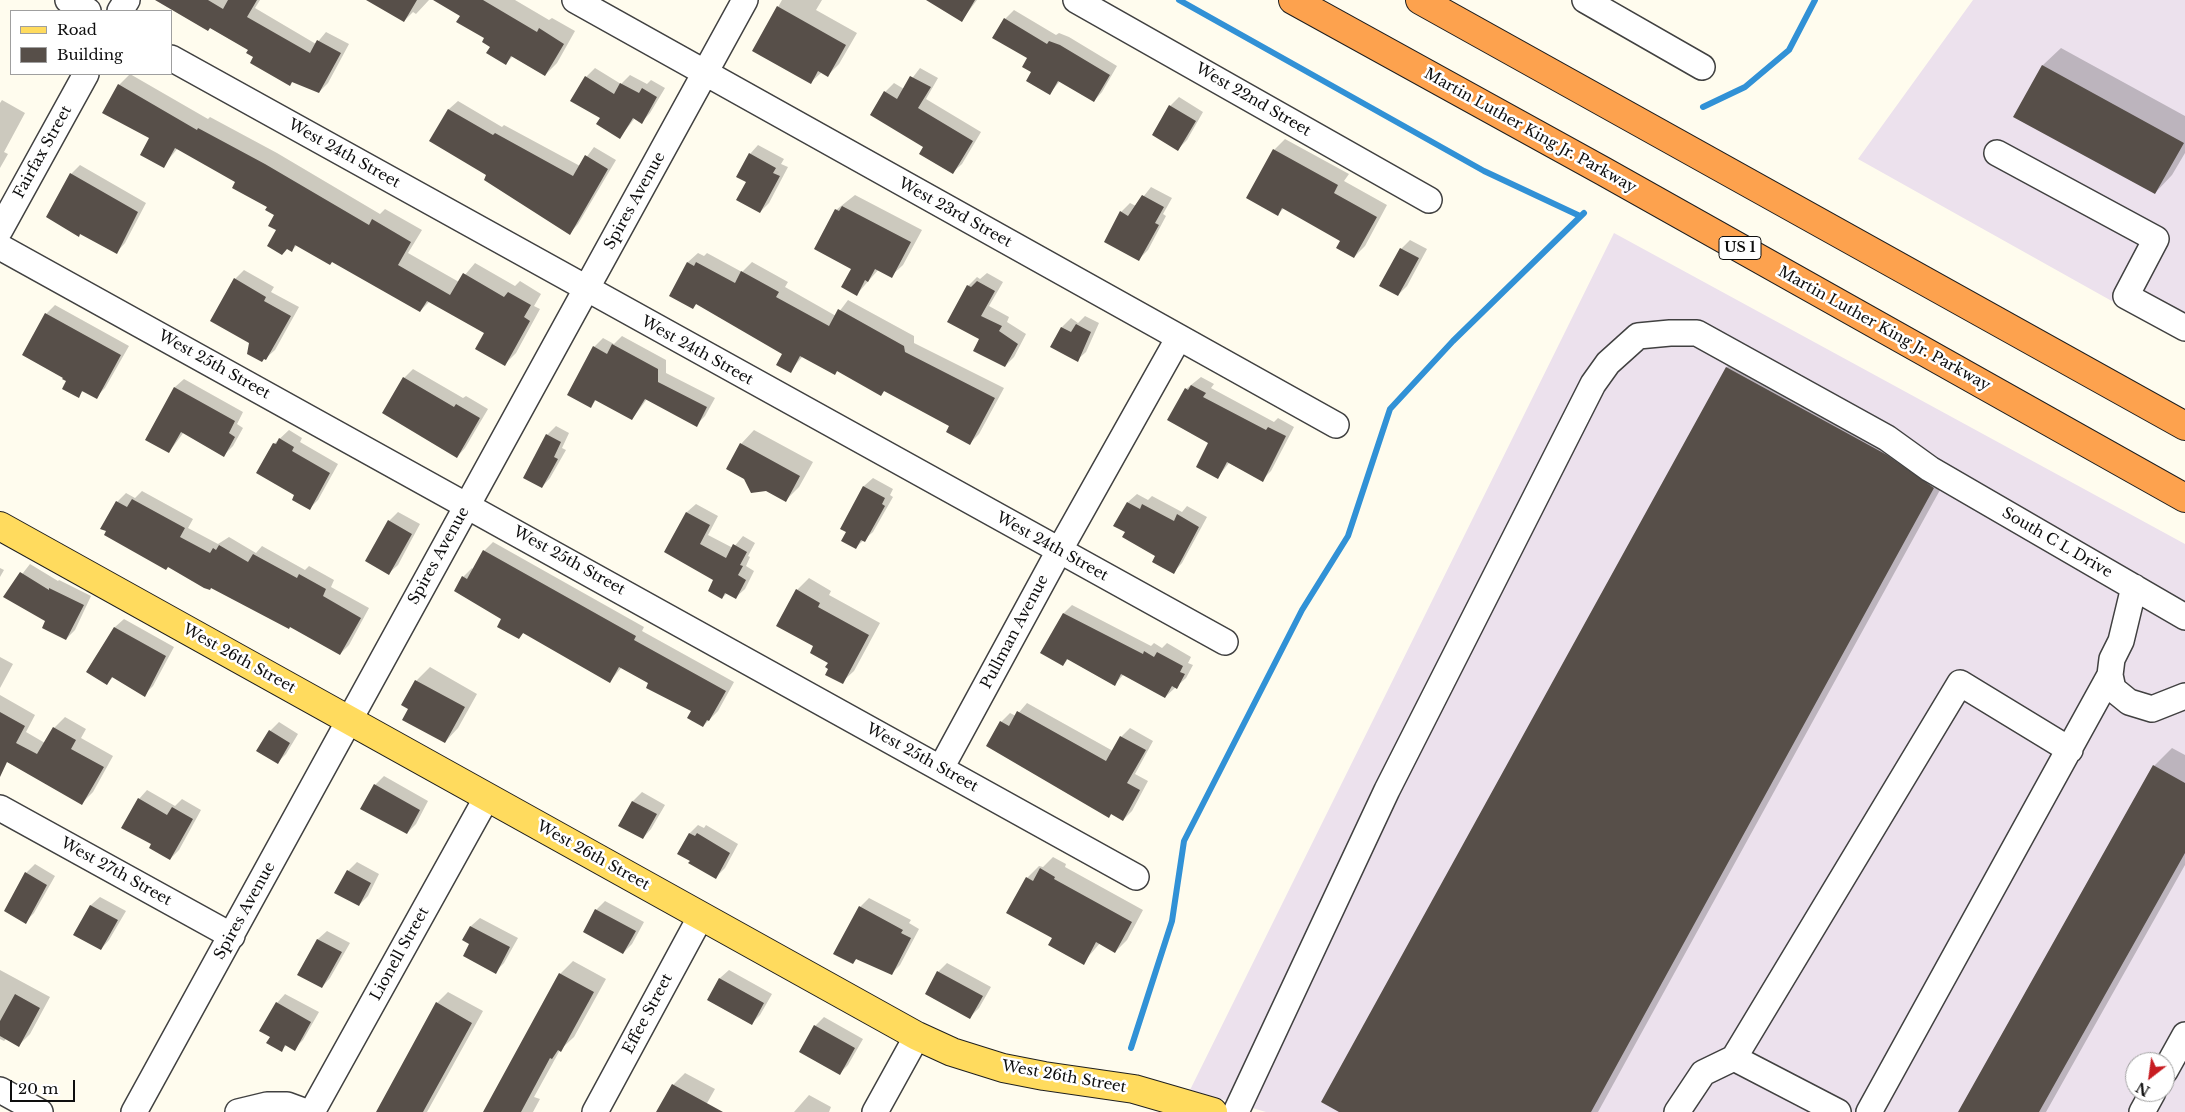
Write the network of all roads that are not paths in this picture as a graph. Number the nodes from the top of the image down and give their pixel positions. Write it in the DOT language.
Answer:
graph roads {
  1 [pos="68,0"];
  2 [pos="575,0"];
  3 [pos="745,0"];
  4 [pos="1076,0"];
  5 [pos="1293,0"];
  6 [pos="1420,0"];
  7 [pos="1585,0"];
  8 [pos="86,10"];
  9 [pos="172,59"];
  10 [pos="1702,67"];
  11 [pos="706,72"];
  12 [pos="85,75"];
  13 [pos="1997,153"];
  14 [pos="1429,200"];
  15 [pos="0,230"];
  16 [pos="0,247"];
  17 [pos="586,290"];
  18 [pos="2185,328"];
  19 [pos="1178,339"];
  20 [pos="1336,425"];
  21 [pos="2185,426"];
  22 [pos="2185,498"];
  23 [pos="467,504"];
  24 [pos="0,526"];
  25 [pos="1059,551"];
  26 [pos="2134,587"];
  27 [pos="2185,616"];
  28 [pos="1225,642"];
  29 [pos="2110,675"];
  30 [pos="2185,696"];
  31 [pos="349,720"];
  32 [pos="2070,750"];
  33 [pos="941,768"];
  34 [pos="487,797"];
  35 [pos="0,808"];
  36 [pos="1136,877"];
  37 [pos="701,916"];
  38 [pos="232,936"];
  39 [pos="2185,1035"];
  40 [pos="918,1036"];
  41 [pos="2175,1053"];
  42 [pos="1734,1058"];
  43 [pos="0,1090"];
  44 [pos="40,1112"];
  45 [pos="134,1112"];
  46 [pos="238,1112"];
  47 [pos="306,1112"];
  48 [pos="312,1112"];
  49 [pos="596,1112"];
  50 [pos="875,1112"];
  51 [pos="1213,1112"];
  52 [pos="1236,1112"];
  53 [pos="1677,1112"];
  54 [pos="1838,1112"];
  55 [pos="1869,1112"];
  1 -- 8 [label="street"];
  2 -- 11 [label="street, West 23rd Street"];
  3 -- 11 [label="street, Spires Avenue"];
  4 -- 14 [label="street, West 22nd Street"];
  5 -- 22 [label="highway, Martin Luther King Jr. Parkway / US 1"];
  6 -- 21 [label="highway"];
  7 -- 10 [label="street"];
  9 -- 17 [label="street, West 24th Street"];
  11 -- 17 [label="street, Spires Avenue"];
  11 -- 19 [label="street, West 23rd Street"];
  12 -- 15 [label="street, Fairfax Street"];
  13 -- 18 [label="street"];
  16 -- 23 [label="street, West 25th Street"];
  17 -- 23 [label="street, Spires Avenue"];
  17 -- 25 [label="street, West 24th Street"];
  19 -- 20 [label="street, West 23rd Street"];
  19 -- 25 [label="street, Pullman Avenue"];
  23 -- 31 [label="street, Spires Avenue"];
  23 -- 33 [label="street, West 25th Street"];
  24 -- 31 [label="main road, West 26th Street"];
  25 -- 28 [label="street, West 24th Street"];
  25 -- 33 [label="street, Pullman Avenue"];
  26 -- 27 [label="street, South C L Drive"];
  26 -- 29 [label="street"];
  26 -- 52 [label="street, South C L Drive"];
  29 -- 30 [label="street"];
  29 -- 32 [label="street"];
  31 -- 34 [label="main road, West 26th Street"];
  31 -- 38 [label="street, Spires Avenue"];
  32 -- 42 [label="street"];
  32 -- 55 [label="street"];
  33 -- 36 [label="street, West 25th Street"];
  34 -- 37 [label="main road, West 26th Street"];
  34 -- 48 [label="street, Lionell Street"];
  35 -- 38 [label="street, West 27th Street"];
  37 -- 40 [label="main road, West 26th Street"];
  37 -- 49 [label="street, Effee Street"];
  38 -- 45 [label="street, Spires Avenue"];
  39 -- 41 [label="street"];
  40 -- 50 [label="street"];
  40 -- 51 [label="main road, West 26th Street"];
  42 -- 53 [label="street"];
  42 -- 54 [label="street"];
  43 -- 44 [label="street"];
  46 -- 47 [label="street"];
}
